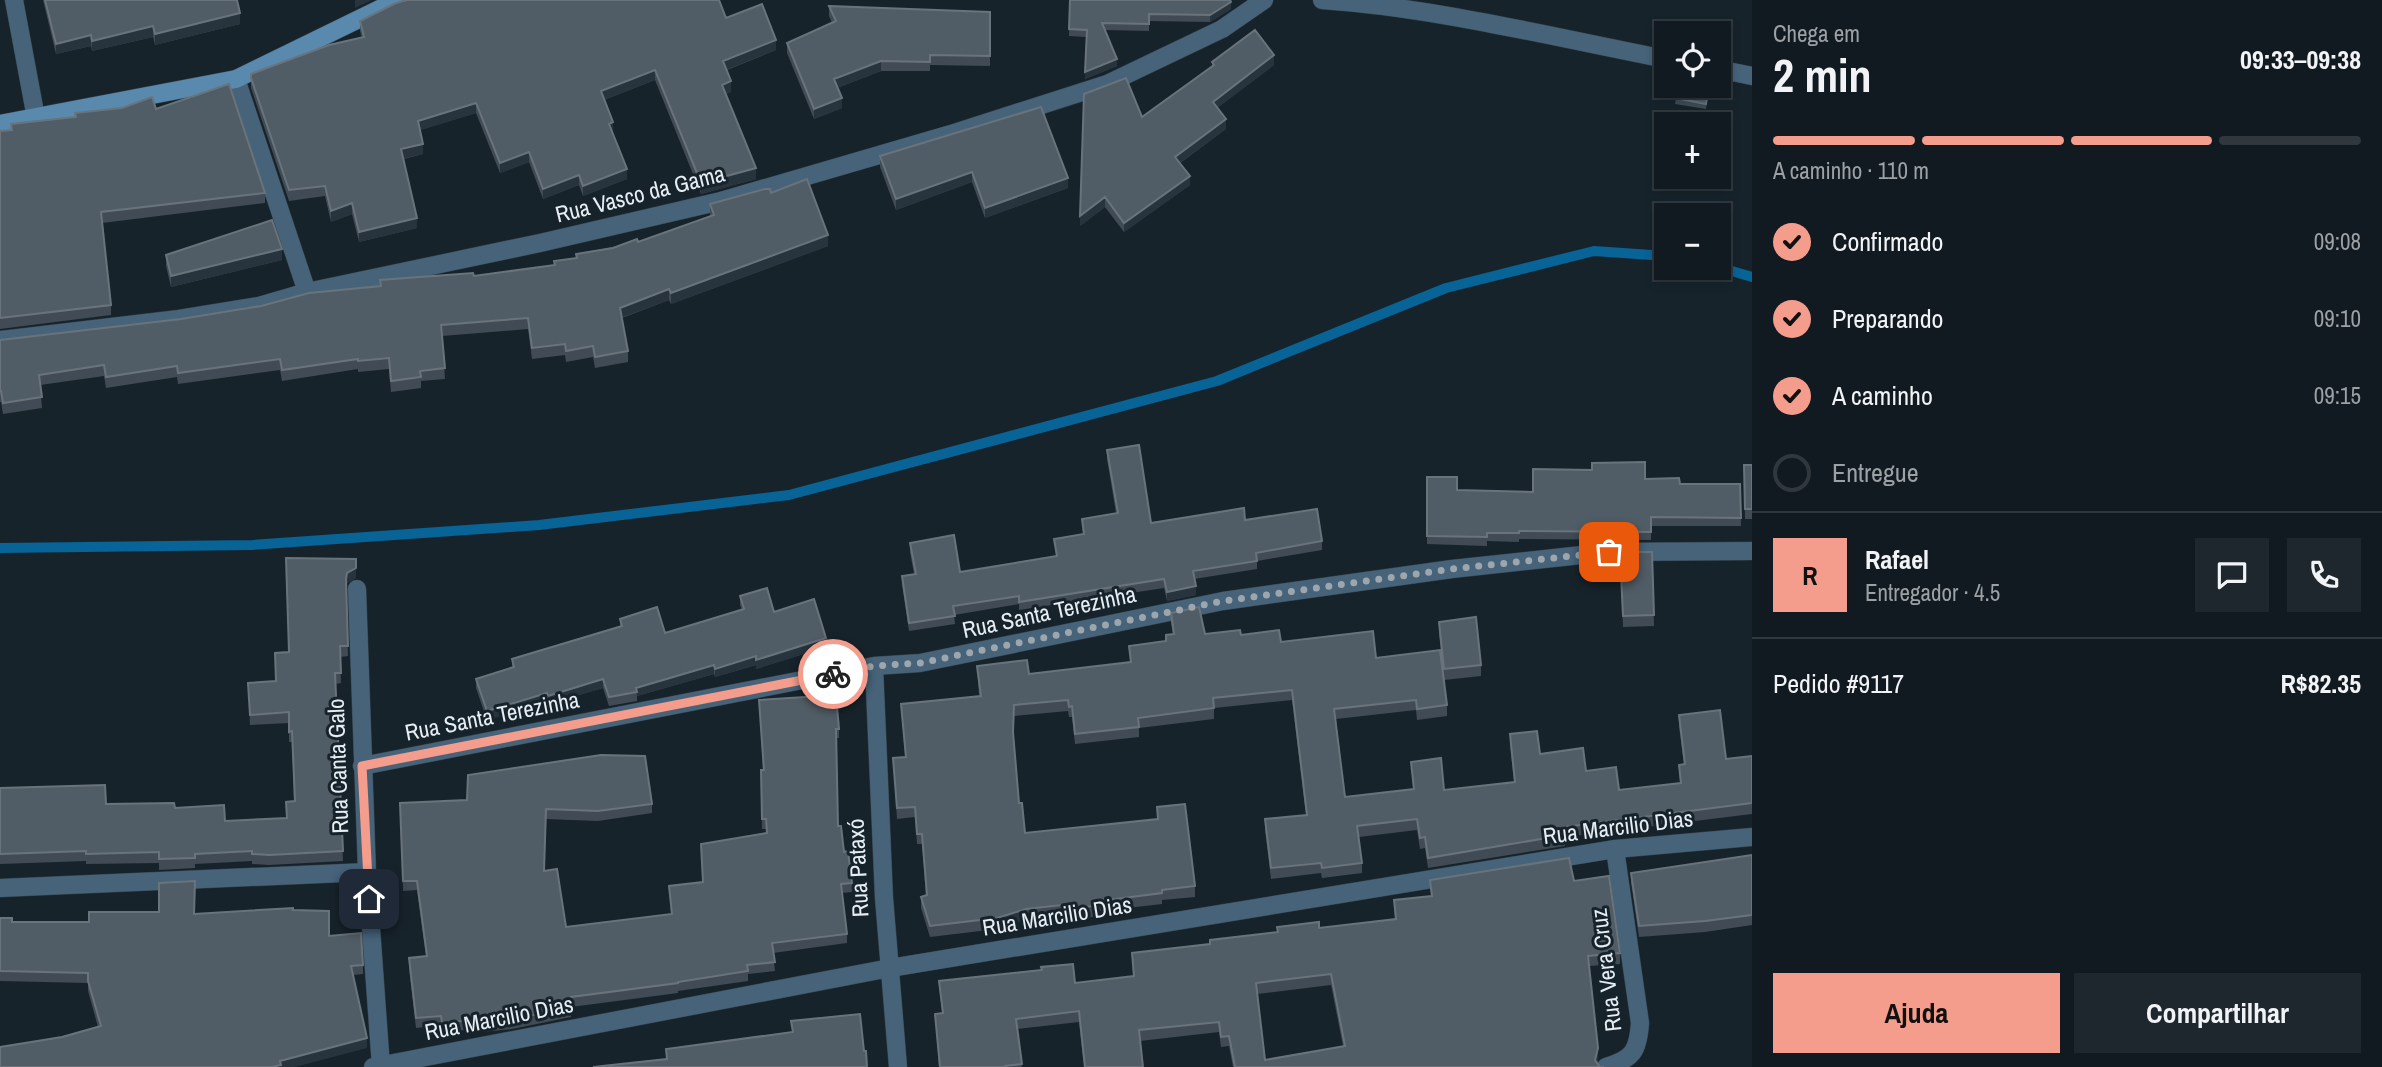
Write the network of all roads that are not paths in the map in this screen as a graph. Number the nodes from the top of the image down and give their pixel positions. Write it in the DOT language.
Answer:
graph roads {
  1 [pos="14,0"];
  2 [pos="398,0"];
  3 [pos="1264,0"];
  4 [pos="1322,0"];
  5 [pos="1654,57"];
  6 [pos="1731,72"];
  7 [pos="1752,76"];
  8 [pos="236,79"];
  9 [pos="36,118"];
  10 [pos="0,124"];
  11 [pos="307,292"];
  12 [pos="0,340"];
  13 [pos="1752,551"];
  14 [pos="357,589"];
  15 [pos="874,666"];
  16 [pos="362,766"];
  17 [pos="1752,836"];
  18 [pos="1615,849"];
  19 [pos="367,872"];
  20 [pos="0,888"];
  21 [pos="890,968"];
  22 [pos="378,1066"];
  23 [pos="898,1067"];
  24 [pos="1606,1067"];
  1 -- 9 [label="street"];
  2 -- 8 [label="street"];
  3 -- 11 [label="street, Rua Vasco da Gama"];
  4 -- 5 [label="street"];
  6 -- 7 [label="street"];
  8 -- 9 [label="street"];
  8 -- 11 [label="street"];
  9 -- 10 [label="street"];
  11 -- 12 [label="street, Rua Vasco da Gama"];
  13 -- 15 [label="street, Rua Santa Terezinha"];
  14 -- 16 [label="street, Rua Canta Galo"];
  15 -- 16 [label="street, Rua Santa Terezinha"];
  15 -- 21 [label="street, Rua Pataxó"];
  16 -- 19 [label="street, Rua Canta Galo"];
  17 -- 18 [label="street, Rua Marcilio Dias"];
  18 -- 21 [label="street, Rua Marcilio Dias"];
  18 -- 24 [label="street, Rua Vera Cruz"];
  19 -- 20 [label="street"];
  19 -- 22 [label="street, Rua Canta Galo"];
  21 -- 22 [label="street, Rua Marcilio Dias"];
  21 -- 23 [label="street, Rua Pataxó"];
}
